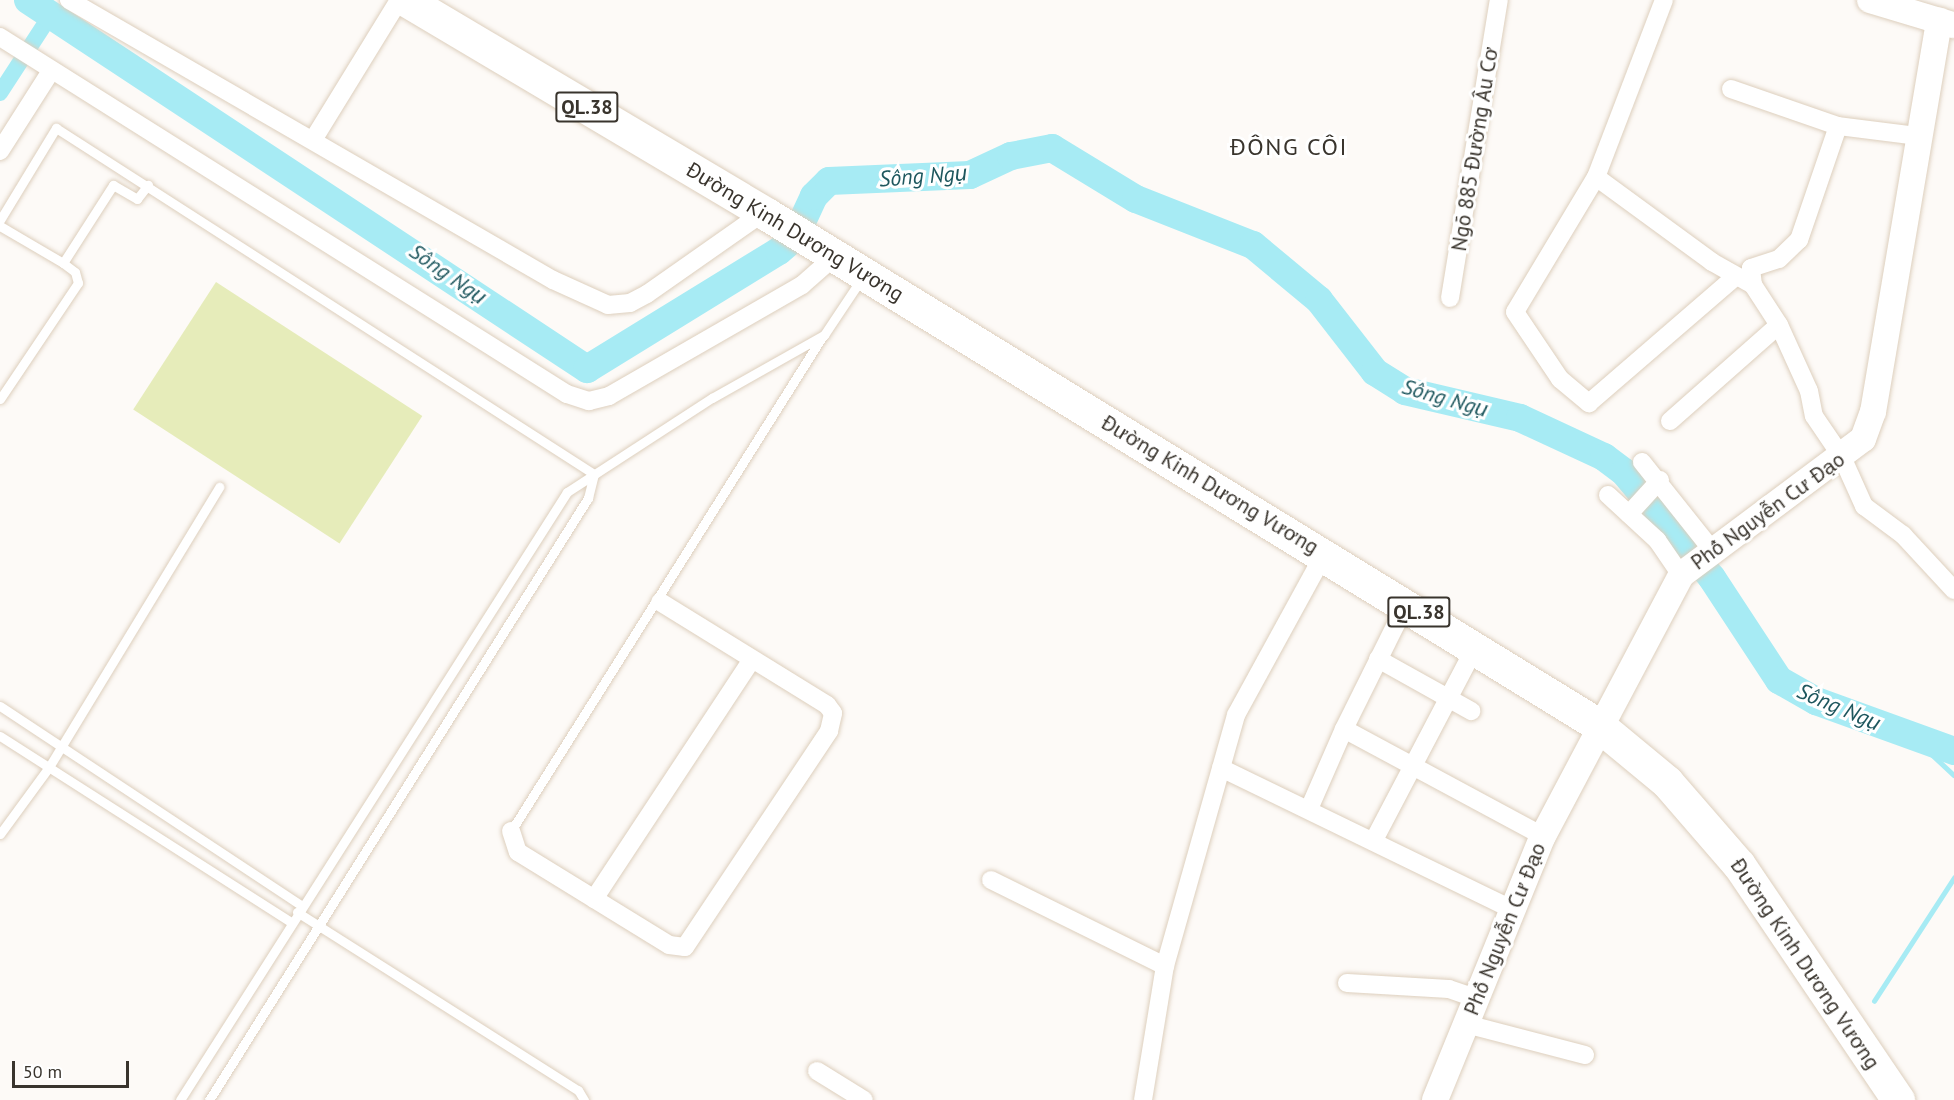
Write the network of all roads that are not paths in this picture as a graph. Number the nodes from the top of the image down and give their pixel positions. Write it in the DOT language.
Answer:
graph roads {
  1 [pos="69,0"];
  2 [pos="399,0"];
  3 [pos="406,0"];
  4 [pos="1499,0"];
  5 [pos="1664,0"];
  6 [pos="1870,0"];
  7 [pos="1946,23"];
  8 [pos="0,37"];
  9 [pos="51,71"];
  10 [pos="1731,89"];
  11 [pos="1838,126"];
  12 [pos="1917,136"];
  13 [pos="313,140"];
  14 [pos="0,151"];
  15 [pos="1596,177"];
  16 [pos="148,185"];
  17 [pos="766,213"];
  18 [pos="0,220"];
  19 [pos="0,226"];
  20 [pos="831,253"];
  21 [pos="63,263"];
  22 [pos="865,274"];
  23 [pos="1735,277"];
  24 [pos="1753,285"];
  25 [pos="1450,298"];
  26 [pos="1779,325"];
  27 [pos="824,335"];
  28 [pos="0,399"];
  29 [pos="1670,421"];
  30 [pos="1842,457"];
  31 [pos="1642,462"];
  32 [pos="594,474"];
  33 [pos="1660,481"];
  34 [pos="219,487"];
  35 [pos="1608,495"];
  36 [pos="1629,513"];
  37 [pos="1712,550"];
  38 [pos="1324,554"];
  39 [pos="1681,575"];
  40 [pos="1954,590"];
  41 [pos="660,602"];
  42 [pos="1406,604"];
  43 [pos="1476,646"];
  44 [pos="752,659"];
  45 [pos="1378,659"];
  46 [pos="1446,697"];
  47 [pos="0,706"];
  48 [pos="1471,711"];
  49 [pos="1598,724"];
  50 [pos="1344,729"];
  51 [pos="0,736"];
  52 [pos="62,746"];
  53 [pos="1413,763"];
  54 [pos="49,767"];
  55 [pos="1221,768"];
  56 [pos="1309,809"];
  57 [pos="511,831"];
  58 [pos="0,834"];
  59 [pos="1543,836"];
  60 [pos="1374,840"];
  61 [pos="991,880"];
  62 [pos="594,899"];
  63 [pos="299,909"];
  64 [pos="1511,909"];
  65 [pos="291,922"];
  66 [pos="317,926"];
  67 [pos="1166,966"];
  68 [pos="1347,983"];
  69 [pos="1475,998"];
  70 [pos="1466,1024"];
  71 [pos="1585,1055"];
  72 [pos="817,1071"];
  73 [pos="180,1100"];
  74 [pos="209,1100"];
  75 [pos="584,1100"];
  76 [pos="864,1100"];
  77 [pos="1143,1100"];
  78 [pos="1435,1100"];
  79 [pos="1898,1100"];
  1 -- 13 [label="street"];
  2 -- 13 [label="street"];
  3 -- 17 [label="highway, Đường Kinh Dương Vương / QL.38"];
  4 -- 25 [label="street, Ngõ 885 Đường Âu Cơ"];
  5 -- 15 [label="street"];
  6 -- 7 [label="street"];
  7 -- 12 [label="street, Phố Nguyễn Cư Đạo"];
  8 -- 9 [label="street"];
  9 -- 14 [label="street"];
  9 -- 20 [label="street"];
  10 -- 11 [label="street"];
  11 -- 12 [label="street"];
  11 -- 24 [label="street"];
  12 -- 30 [label="street, Phố Nguyễn Cư Đạo"];
  13 -- 17 [label="street"];
  15 -- 23 [label="street"];
  15 -- 23 [label="street"];
  16 -- 18 [label="lane"];
  16 -- 21 [label="lane"];
  16 -- 32 [label="lane"];
  17 -- 20 [label="highway, Đường Kinh Dương Vương / QL.38"];
  19 -- 21 [label="lane"];
  20 -- 22 [label="highway, Đường Kinh Dương Vương / QL.38"];
  21 -- 28 [label="lane"];
  22 -- 27 [label="lane"];
  22 -- 38 [label="highway, Đường Kinh Dương Vương / QL.38"];
  23 -- 24 [label="street"];
  24 -- 26 [label="street"];
  26 -- 29 [label="street"];
  26 -- 30 [label="street"];
  27 -- 32 [label="lane"];
  27 -- 41 [label="lane"];
  30 -- 37 [label="street, Phố Nguyễn Cư Đạo"];
  30 -- 40 [label="street"];
  31 -- 33 [label="street"];
  32 -- 63 [label="lane"];
  32 -- 66 [label="lane"];
  33 -- 36 [label="street"];
  33 -- 37 [label="street"];
  34 -- 52 [label="lane"];
  35 -- 36 [label="street"];
  36 -- 39 [label="street"];
  37 -- 39 [label="street, Phố Nguyễn Cư Đạo"];
  38 -- 42 [label="highway, Đường Kinh Dương Vương / QL.38"];
  38 -- 55 [label="street"];
  39 -- 49 [label="street, Phố Nguyễn Cư Đạo"];
  41 -- 44 [label="street"];
  41 -- 57 [label="lane"];
  42 -- 43 [label="highway, Đường Kinh Dương Vương / QL.38"];
  42 -- 45 [label="street"];
  43 -- 46 [label="street"];
  43 -- 49 [label="highway, Đường Kinh Dương Vương / QL.38"];
  44 -- 62 [label="street"];
  44 -- 62 [label="street"];
  45 -- 46 [label="street"];
  45 -- 50 [label="street"];
  46 -- 48 [label="street"];
  46 -- 53 [label="street"];
  47 -- 52 [label="lane"];
  49 -- 59 [label="street, Phố Nguyễn Cư Đạo"];
  49 -- 79 [label="highway, Đường Kinh Dương Vương / QL.38"];
  50 -- 53 [label="street"];
  50 -- 56 [label="street"];
  51 -- 54 [label="lane"];
  52 -- 54 [label="lane"];
  52 -- 63 [label="lane"];
  53 -- 59 [label="street"];
  53 -- 60 [label="street"];
  54 -- 58 [label="lane"];
  54 -- 65 [label="lane"];
  55 -- 56 [label="street"];
  55 -- 67 [label="street"];
  56 -- 60 [label="street"];
  57 -- 62 [label="street"];
  59 -- 64 [label="street, Phố Nguyễn Cư Đạo"];
  60 -- 64 [label="street"];
  61 -- 67 [label="street"];
  63 -- 65 [label="lane"];
  63 -- 66 [label="lane"];
  64 -- 69 [label="street, Phố Nguyễn Cư Đạo"];
  65 -- 73 [label="lane"];
  66 -- 74 [label="lane"];
  66 -- 75 [label="lane"];
  67 -- 77 [label="street"];
  68 -- 69 [label="street"];
  69 -- 70 [label="street, Phố Nguyễn Cư Đạo"];
  70 -- 71 [label="street"];
  70 -- 78 [label="street, Phố Nguyễn Cư Đạo"];
  72 -- 76 [label="street"];
}
